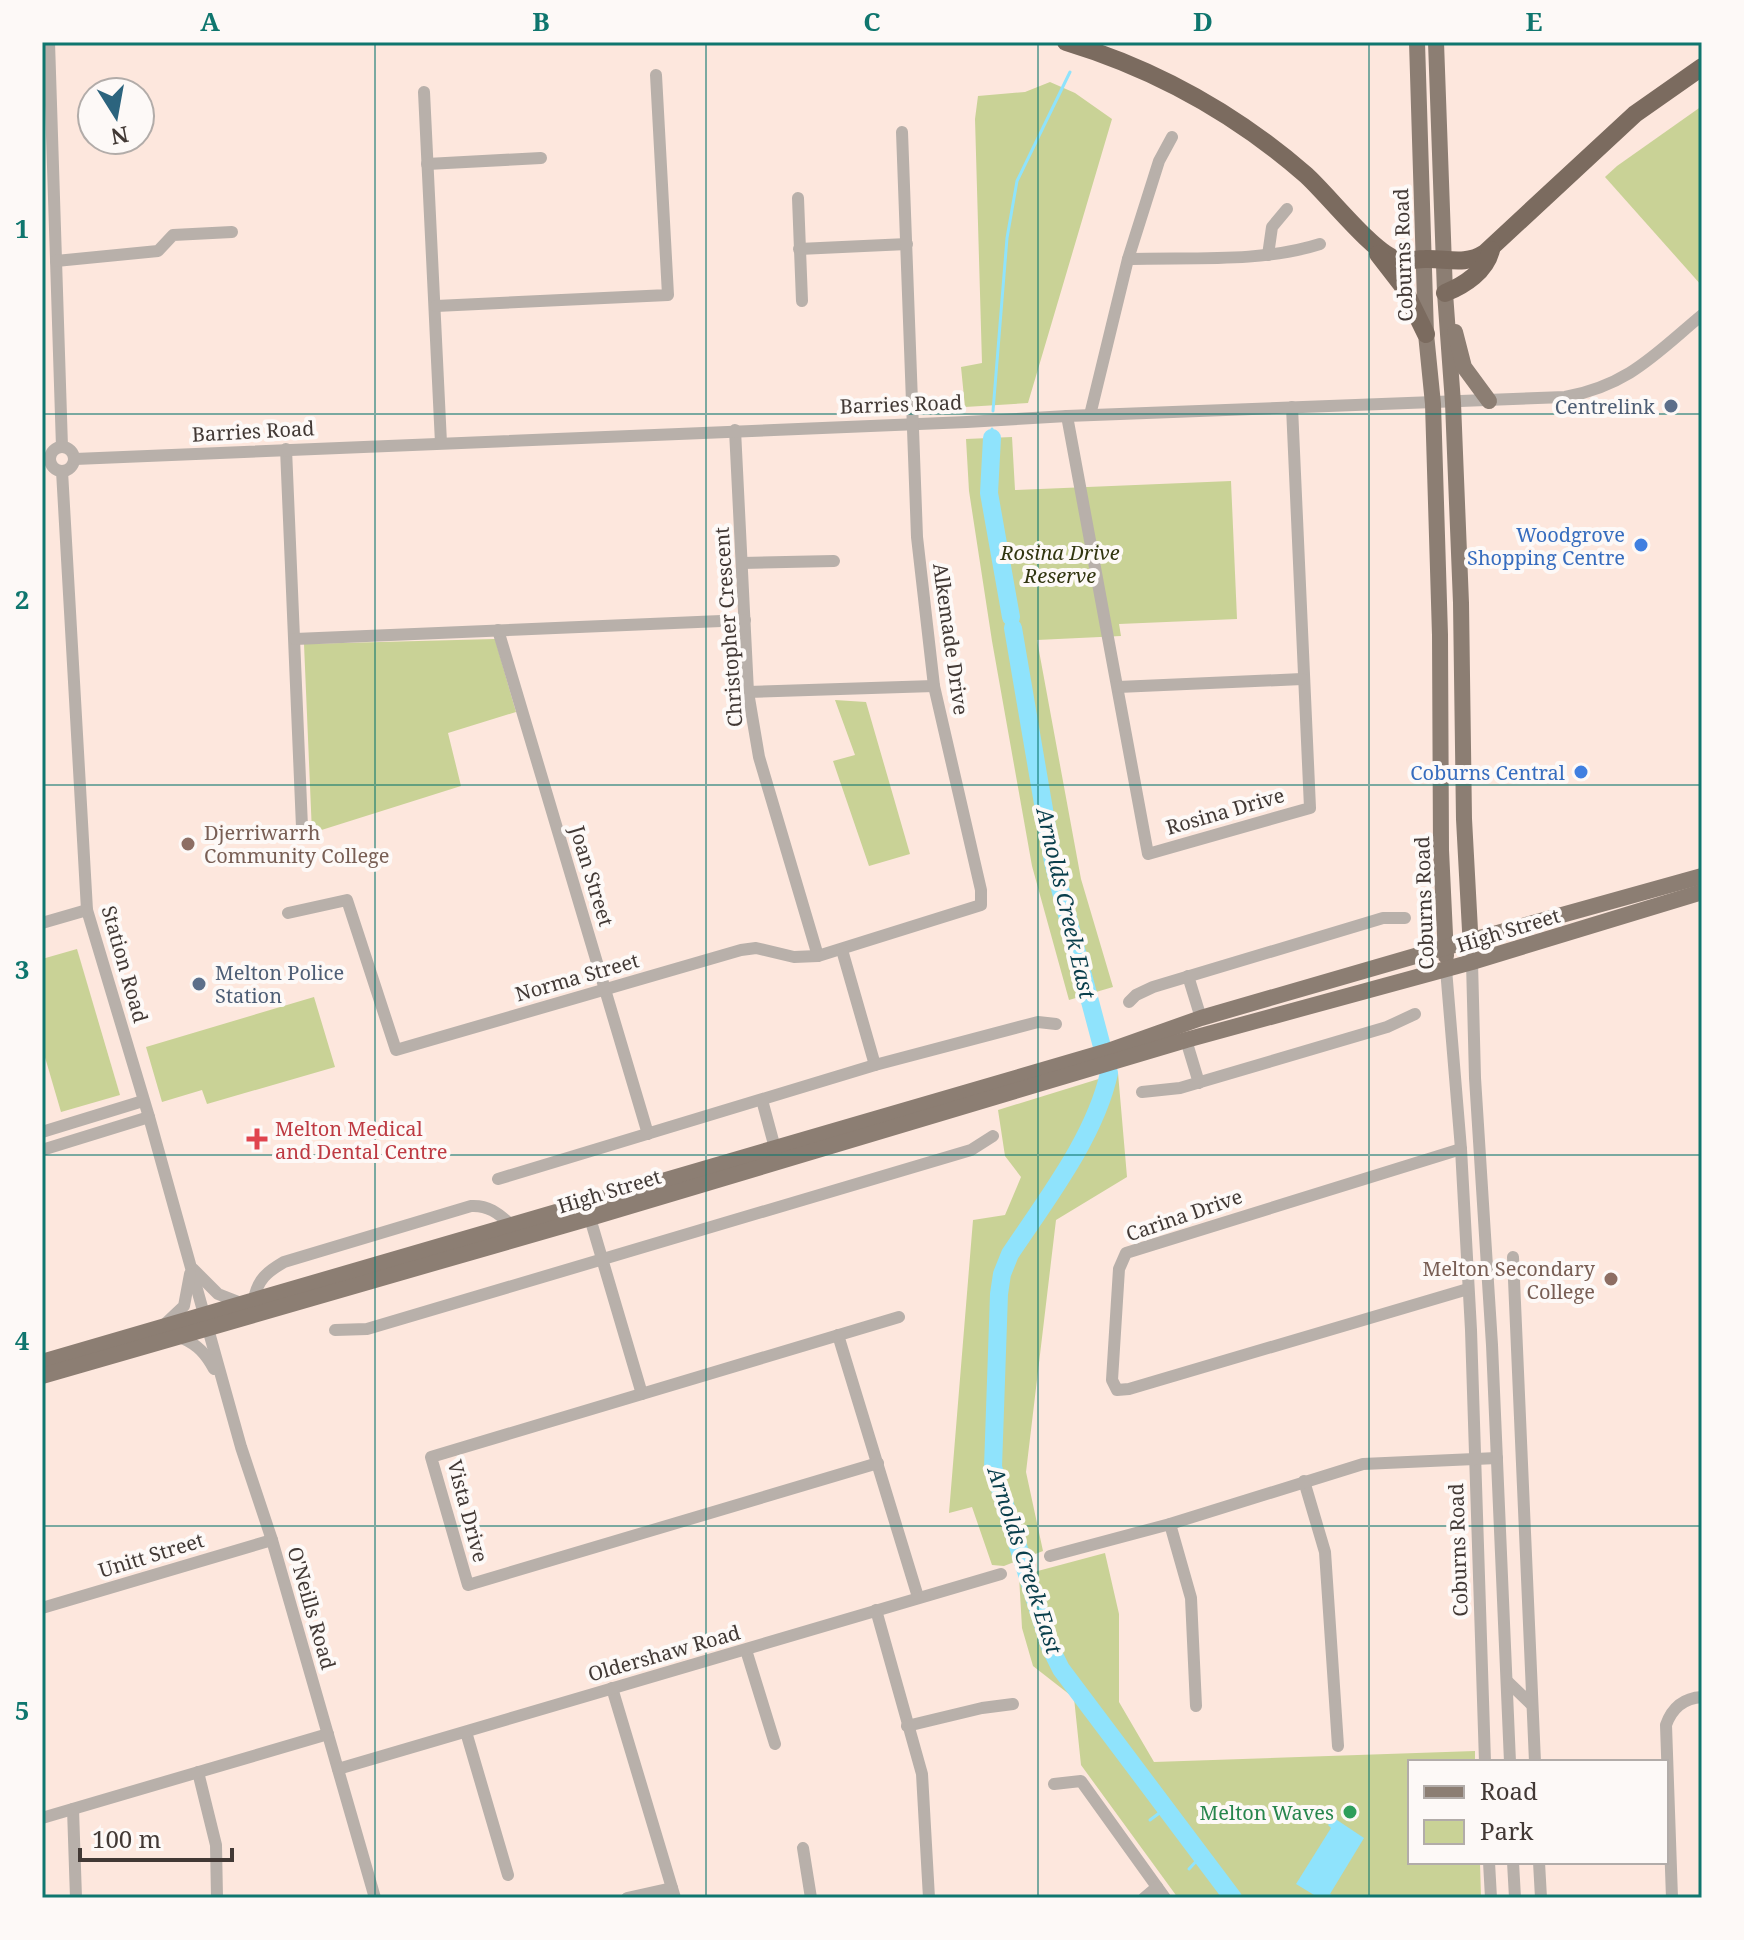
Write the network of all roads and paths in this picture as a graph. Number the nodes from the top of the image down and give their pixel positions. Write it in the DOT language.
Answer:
graph roads {
  1 [pos="49,42"];
  2 [pos="1066,42"];
  3 [pos="1417,42"];
  4 [pos="1436,42"];
  5 [pos="1702,67"];
  6 [pos="656,75"];
  7 [pos="424,92"];
  8 [pos="902,132"];
  9 [pos="1172,137"];
  10 [pos="541,158"];
  11 [pos="427,164"];
  12 [pos="798,198"];
  13 [pos="1287,209"];
  14 [pos="232,232"];
  15 [pos="1363,234"];
  16 [pos="907,244"];
  17 [pos="1320,244"];
  18 [pos="1492,248"];
  19 [pos="799,249"];
  20 [pos="1268,255"];
  21 [pos="1128,259"];
  22 [pos="1424,259"];
  23 [pos="1444,260"];
  24 [pos="56,267"];
  25 [pos="42,272"];
  26 [pos="1445,293"];
  27 [pos="802,301"];
  28 [pos="436,306"];
  29 [pos="1702,315"];
  30 [pos="1447,322"];
  31 [pos="1426,334"];
  32 [pos="1489,401"];
  33 [pos="1453,403"];
  34 [pos="1433,404"];
  35 [pos="1292,407"];
  36 [pos="1090,415"];
  37 [pos="1067,416"];
  38 [pos="914,422"];
  39 [pos="735,430"];
  40 [pos="441,443"];
  41 [pos="62,447"];
  42 [pos="286,449"];
  43 [pos="75,459"];
  44 [pos="46,460"];
  45 [pos="62,471"];
  46 [pos="834,561"];
  47 [pos="742,563"];
  48 [pos="1439,605"];
  49 [pos="1461,607"];
  50 [pos="745,620"];
  51 [pos="498,630"];
  52 [pos="295,639"];
  53 [pos="1302,679"];
  54 [pos="934,686"];
  55 [pos="1118,687"];
  56 [pos="748,692"];
  57 [pos="302,827"];
  58 [pos="1702,876"];
  59 [pos="1702,892"];
  60 [pos="981,905"];
  61 [pos="87,910"];
  62 [pos="288,913"];
  63 [pos="68,915"];
  64 [pos="1405,918"];
  65 [pos="42,923"];
  66 [pos="94,928"];
  67 [pos="1471,940"];
  68 [pos="1446,948"];
  69 [pos="842,950"];
  70 [pos="818,956"];
  71 [pos="1472,962"];
  72 [pos="1446,969"];
  73 [pos="1188,976"];
  74 [pos="605,990"];
  75 [pos="1129,1002"];
  76 [pos="1415,1014"];
  77 [pos="1056,1024"];
  78 [pos="1203,1026"];
  79 [pos="1184,1032"];
  80 [pos="875,1065"];
  81 [pos="1199,1083"];
  82 [pos="1142,1092"];
  83 [pos="762,1100"];
  84 [pos="143,1101"];
  85 [pos="149,1117"];
  86 [pos="42,1132"];
  87 [pos="648,1134"];
  88 [pos="993,1136"];
  89 [pos="1461,1149"];
  90 [pos="42,1150"];
  91 [pos="778,1154"];
  92 [pos="498,1179"];
  93 [pos="589,1211"];
  94 [pos="510,1224"];
  95 [pos="1513,1257"];
  96 [pos="602,1260"];
  97 [pos="191,1266"];
  98 [pos="1468,1289"];
  99 [pos="248,1301"];
  100 [pos="899,1317"];
  101 [pos="207,1321"];
  102 [pos="156,1329"];
  103 [pos="335,1330"];
  104 [pos="838,1335"];
  105 [pos="182,1338"];
  106 [pos="1492,1358"];
  107 [pos="1517,1360"];
  108 [pos="42,1362"];
  109 [pos="42,1376"];
  110 [pos="224,1385"];
  111 [pos="642,1394"];
  112 [pos="1474,1458"];
  113 [pos="1497,1458"];
  114 [pos="878,1463"];
  115 [pos="1304,1481"];
  116 [pos="1170,1524"];
  117 [pos="272,1540"];
  118 [pos="1050,1556"];
  119 [pos="1001,1574"];
  120 [pos="918,1597"];
  121 [pos="42,1608"];
  122 [pos="876,1610"];
  123 [pos="1529,1622"];
  124 [pos="746,1650"];
  125 [pos="1505,1650"];
  126 [pos="1507,1681"];
  127 [pos="612,1688"];
  128 [pos="1702,1697"];
  129 [pos="1013,1704"];
  130 [pos="1532,1705"];
  131 [pos="1196,1706"];
  132 [pos="907,1726"];
  133 [pos="466,1732"];
  134 [pos="328,1734"];
  135 [pos="775,1744"];
  136 [pos="1338,1746"];
  137 [pos="1485,1760"];
  138 [pos="1510,1760"];
  139 [pos="1535,1760"];
  140 [pos="1667,1760"];
  141 [pos="338,1769"];
  142 [pos="198,1772"];
  143 [pos="1668,1783"];
  144 [pos="1054,1784"];
  145 [pos="73,1809"];
  146 [pos="42,1818"];
  147 [pos="803,1848"];
  148 [pos="1489,1864"];
  149 [pos="1513,1864"];
  150 [pos="1539,1864"];
  151 [pos="508,1875"];
  152 [pos="673,1893"];
  153 [pos="1161,1893"];
  154 [pos="76,1898"];
  155 [pos="217,1898"];
  156 [pos="375,1898"];
  157 [pos="627,1898"];
  158 [pos="811,1898"];
  159 [pos="929,1898"];
  160 [pos="1144,1898"];
  161 [pos="1491,1898"];
  162 [pos="1515,1898"];
  163 [pos="1541,1898"];
  164 [pos="1672,1898"];
  1 -- 24 [label="street"];
  2 -- 15 [label="highway"];
  3 -- 22 [label="main road, Coburns Road"];
  4 -- 23 [label="main road, Coburns Road"];
  5 -- 18 [label="highway"];
  6 -- 28 [label="street"];
  7 -- 11 [label="street"];
  8 -- 16 [label="street, Alkemade Drive"];
  9 -- 21 [label="street"];
  10 -- 11 [label="street"];
  11 -- 28 [label="street"];
  12 -- 19 [label="street"];
  13 -- 20 [label="street"];
  14 -- 24 [label="street"];
  15 -- 22 [label="highway"];
  15 -- 31 [label="highway"];
  16 -- 19 [label="street"];
  16 -- 38 [label="street, Alkemade Drive"];
  17 -- 20 [label="street"];
  18 -- 23 [label="highway"];
  18 -- 26 [label="highway"];
  19 -- 27 [label="street"];
  20 -- 21 [label="street"];
  21 -- 36 [label="street"];
  22 -- 23 [label="highway"];
  22 -- 31 [label="main road, Coburns Road"];
  23 -- 26 [label="main road, Coburns Road"];
  24 -- 25 [label="street"];
  24 -- 41 [label="street"];
  26 -- 30 [label="main road, Coburns Road"];
  28 -- 40 [label="street"];
  29 -- 32 [label="street, Barries Road"];
  30 -- 32 [label="main road"];
  30 -- 33 [label="main road, Coburns Road"];
  31 -- 34 [label="main road, Coburns Road"];
  32 -- 33 [label="street, Barries Road"];
  33 -- 34 [label="street, Barries Road"];
  33 -- 49 [label="main road, Coburns Road"];
  34 -- 35 [label="street, Barries Road"];
  34 -- 48 [label="main road, Coburns Road"];
  35 -- 36 [label="street, Barries Road"];
  35 -- 53 [label="street, Rosina Drive"];
  36 -- 37 [label="street, Barries Road"];
  37 -- 38 [label="street, Barries Road"];
  37 -- 55 [label="street, Rosina Drive"];
  38 -- 39 [label="street, Barries Road"];
  38 -- 54 [label="street, Alkemade Drive"];
  39 -- 40 [label="street, Barries Road"];
  39 -- 47 [label="street, Christopher Crescent"];
  40 -- 42 [label="street, Barries Road"];
  41 -- 43 [label="street"];
  41 -- 44 [label="street"];
  42 -- 43 [label="street, Barries Road"];
  42 -- 52 [label="street"];
  43 -- 45 [label="street"];
  44 -- 45 [label="street"];
  45 -- 61 [label="street, Station Road"];
  46 -- 47 [label="street"];
  47 -- 50 [label="street, Christopher Crescent"];
  48 -- 49 [label="main road"];
  48 -- 68 [label="main road, Coburns Road"];
  49 -- 67 [label="main road, Coburns Road"];
  50 -- 51 [label="street"];
  50 -- 56 [label="street, Christopher Crescent"];
  51 -- 52 [label="street"];
  51 -- 74 [label="street, Joan Street"];
  52 -- 57 [label="street"];
  53 -- 55 [label="street"];
  53 -- 55 [label="street, Rosina Drive"];
  54 -- 56 [label="street"];
  54 -- 60 [label="street, Alkemade Drive"];
  56 -- 70 [label="street, Christopher Crescent"];
  58 -- 67 [label="main road, High Street"];
  59 -- 71 [label="main road, High Street"];
  60 -- 69 [label="street, Norma Street"];
  61 -- 63 [label="street"];
  61 -- 66 [label="street, Station Road"];
  62 -- 74 [label="street, Norma Street"];
  63 -- 65 [label="street"];
  63 -- 66 [label="street"];
  64 -- 73 [label="street"];
  66 -- 84 [label="street, Station Road"];
  67 -- 68 [label="main road, High Street"];
  67 -- 71 [label="main road, Coburns Road"];
  68 -- 72 [label="main road, Coburns Road"];
  68 -- 78 [label="main road, High Street"];
  69 -- 70 [label="street, Norma Street"];
  69 -- 80 [label="street"];
  70 -- 74 [label="street, Norma Street"];
  71 -- 72 [label="main road, High Street"];
  71 -- 106 [label="street, Coburns Road"];
  72 -- 78 [label="main road, High Street"];
  72 -- 89 [label="street, Coburns Road"];
  73 -- 75 [label="street"];
  73 -- 78 [label="street"];
  74 -- 87 [label="street, Joan Street"];
  76 -- 81 [label="street"];
  77 -- 80 [label="street"];
  78 -- 79 [label="main road, High Street"];
  79 -- 81 [label="street"];
  79 -- 91 [label="main road, High Street"];
  80 -- 83 [label="street"];
  81 -- 82 [label="street"];
  83 -- 87 [label="street"];
  83 -- 91 [label="street"];
  84 -- 85 [label="street, Station Road"];
  84 -- 86 [label="street"];
  85 -- 90 [label="street"];
  85 -- 97 [label="street, Station Road"];
  87 -- 92 [label="street"];
  88 -- 96 [label="street"];
  89 -- 98 [label="street, Coburns Road"];
  89 -- 98 [label="street, Carina Drive"];
  91 -- 93 [label="main road, High Street"];
  93 -- 94 [label="main road, High Street"];
  93 -- 96 [label="street"];
  93 -- 101 [label="main road, High Street"];
  94 -- 99 [label="main road, High Street"];
  94 -- 99 [label="street"];
  95 -- 107 [label="street"];
  96 -- 103 [label="street"];
  96 -- 111 [label="street"];
  97 -- 99 [label="street"];
  97 -- 101 [label="street, Station Road"];
  97 -- 102 [label="street"];
  98 -- 112 [label="street, Coburns Road"];
  99 -- 101 [label="main road, High Street"];
  100 -- 104 [label="street, Vista Drive"];
  101 -- 102 [label="main road, High Street"];
  101 -- 105 [label="main road, High Street"];
  101 -- 110 [label="street, O'Neills Road"];
  102 -- 108 [label="main road, High Street"];
  104 -- 111 [label="street, Vista Drive"];
  104 -- 114 [label="street"];
  105 -- 109 [label="main road, High Street"];
  105 -- 110 [label="street"];
  106 -- 107 [label="street"];
  106 -- 113 [label="street, Coburns Road"];
  107 -- 123 [label="street"];
  110 -- 117 [label="street, O'Neills Road"];
  111 -- 114 [label="street, Vista Drive"];
  112 -- 113 [label="street"];
  112 -- 115 [label="street"];
  112 -- 137 [label="street, Coburns Road"];
  113 -- 125 [label="street, Coburns Road"];
  114 -- 120 [label="street"];
  115 -- 116 [label="street"];
  115 -- 136 [label="street"];
  116 -- 118 [label="street"];
  116 -- 131 [label="street"];
  117 -- 121 [label="street, Unitt Street"];
  117 -- 134 [label="street, O'Neills Road"];
  119 -- 120 [label="street, Oldershaw Road"];
  120 -- 122 [label="street, Oldershaw Road"];
  122 -- 124 [label="street, Oldershaw Road"];
  122 -- 132 [label="street"];
  123 -- 125 [label="street"];
  123 -- 130 [label="street"];
  124 -- 127 [label="street, Oldershaw Road"];
  124 -- 135 [label="street"];
  125 -- 126 [label="street, Coburns Road"];
  126 -- 130 [label="street"];
  126 -- 138 [label="street, Coburns Road"];
  127 -- 133 [label="street, Oldershaw Road"];
  127 -- 152 [label="street"];
  128 -- 140 [label="street"];
  129 -- 132 [label="street"];
  130 -- 139 [label="street"];
  132 -- 159 [label="street"];
  133 -- 141 [label="street, Oldershaw Road"];
  133 -- 151 [label="street"];
  134 -- 141 [label="street, O'Neills Road"];
  134 -- 142 [label="street"];
  141 -- 156 [label="street, O'Neills Road"];
  142 -- 145 [label="street"];
  142 -- 155 [label="street"];
  143 -- 164 [label="street"];
  144 -- 153 [label="street"];
  145 -- 146 [label="street"];
  145 -- 154 [label="street"];
  147 -- 158 [label="street"];
  148 -- 161 [label="street"];
  149 -- 162 [label="street"];
  150 -- 163 [label="street"];
  152 -- 157 [label="street"];
  153 -- 160 [label="street"];
}
